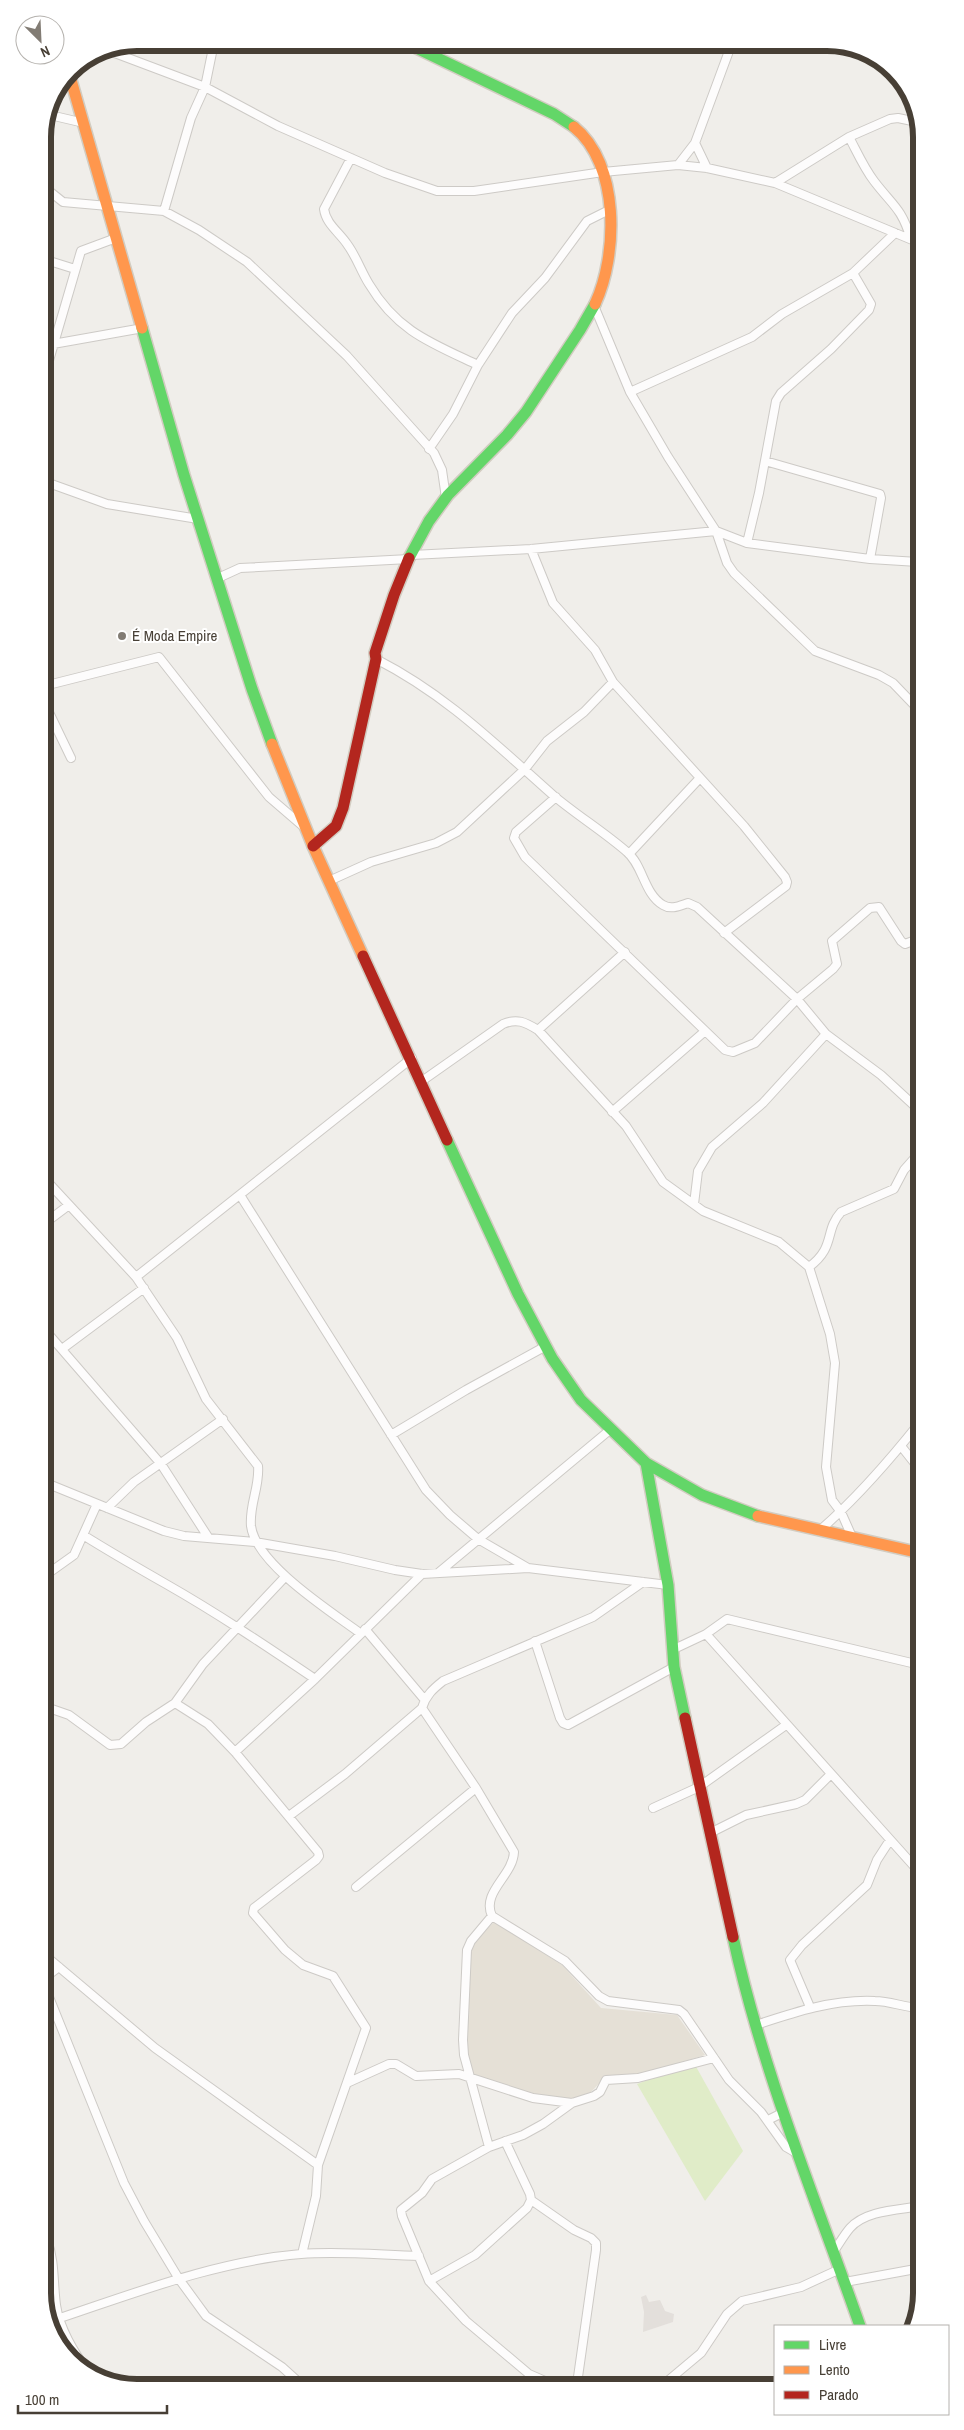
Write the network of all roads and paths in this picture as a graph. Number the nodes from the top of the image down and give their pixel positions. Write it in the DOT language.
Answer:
graph roads {
  1 [pos="212,51"];
  2 [pos="422,51"];
  3 [pos="729,51"];
  4 [pos="118,54"];
  5 [pos="72,82"];
  6 [pos="205,87"];
  7 [pos="54,116"];
  8 [pos="911,121"];
  9 [pos="84,123"];
  10 [pos="849,138"];
  11 [pos="695,143"];
  12 [pos="351,158"];
  13 [pos="678,165"];
  14 [pos="707,168"];
  15 [pos="603,172"];
  16 [pos="775,182"];
  17 [pos="51,192"];
  18 [pos="107,207"];
  19 [pos="609,210"];
  20 [pos="164,211"];
  21 [pos="895,233"];
  22 [pos="116,238"];
  23 [pos="913,238"];
  24 [pos="913,240"];
  25 [pos="51,262"];
  26 [pos="75,269"];
  27 [pos="853,273"];
  28 [pos="595,308"];
  29 [pos="142,328"];
  30 [pos="53,344"];
  31 [pos="51,351"];
  32 [pos="478,365"];
  33 [pos="630,392"];
  34 [pos="429,449"];
  35 [pos="765,461"];
  36 [pos="51,484"];
  37 [pos="446,498"];
  38 [pos="198,519"];
  39 [pos="716,531"];
  40 [pos="747,543"];
  41 [pos="531,549"];
  42 [pos="410,557"];
  43 [pos="870,559"];
  44 [pos="913,562"];
  45 [pos="216,578"];
  46 [pos="376,659"];
  47 [pos="613,682"];
  48 [pos="51,684"];
  49 [pos="913,704"];
  50 [pos="51,717"];
  51 [pos="71,758"];
  52 [pos="525,769"];
  53 [pos="699,779"];
  54 [pos="556,797"];
  55 [pos="306,829"];
  56 [pos="313,846"];
  57 [pos="629,854"];
  58 [pos="329,881"];
  59 [pos="724,933"];
  60 [pos="913,942"];
  61 [pos="625,952"];
  62 [pos="797,999"];
  63 [pos="538,1030"];
  64 [pos="704,1032"];
  65 [pos="826,1034"];
  66 [pos="412,1058"];
  67 [pos="422,1081"];
  68 [pos="913,1104"];
  69 [pos="612,1112"];
  70 [pos="913,1160"];
  71 [pos="51,1186"];
  72 [pos="240,1195"];
  73 [pos="694,1204"];
  74 [pos="69,1205"];
  75 [pos="51,1218"];
  76 [pos="809,1267"];
  77 [pos="136,1276"];
  78 [pos="144,1288"];
  79 [pos="51,1337"];
  80 [pos="546,1346"];
  81 [pos="62,1349"];
  82 [pos="223,1420"];
  83 [pos="611,1429"];
  84 [pos="913,1431"];
  85 [pos="391,1435"];
  86 [pos="901,1446"];
  87 [pos="913,1461"];
  88 [pos="646,1463"];
  89 [pos="161,1464"];
  90 [pos="51,1485"];
  91 [pos="97,1504"];
  92 [pos="107,1508"];
  93 [pos="841,1512"];
  94 [pos="819,1531"];
  95 [pos="83,1535"];
  96 [pos="208,1537"];
  97 [pos="478,1539"];
  98 [pos="853,1539"];
  99 [pos="255,1542"];
  100 [pos="913,1552"];
  101 [pos="528,1568"];
  102 [pos="51,1571"];
  103 [pos="438,1573"];
  104 [pos="422,1574"];
  105 [pos="285,1577"];
  106 [pos="643,1582"];
  107 [pos="668,1585"];
  108 [pos="239,1628"];
  109 [pos="362,1631"];
  110 [pos="706,1634"];
  111 [pos="535,1642"];
  112 [pos="672,1650"];
  113 [pos="913,1663"];
  114 [pos="674,1667"];
  115 [pos="315,1679"];
  116 [pos="424,1699"];
  117 [pos="175,1703"];
  118 [pos="422,1708"];
  119 [pos="51,1709"];
  120 [pos="786,1725"];
  121 [pos="236,1752"];
  122 [pos="830,1775"];
  123 [pos="476,1788"];
  124 [pos="699,1788"];
  125 [pos="653,1808"];
  126 [pos="289,1816"];
  127 [pos="710,1833"];
  128 [pos="890,1840"];
  129 [pos="913,1866"];
  130 [pos="356,1887"];
  131 [pos="492,1916"];
  132 [pos="51,1961"];
  133 [pos="59,1968"];
  134 [pos="51,1973"];
  135 [pos="51,2002"];
  136 [pos="810,2007"];
  137 [pos="913,2007"];
  138 [pos="756,2025"];
  139 [pos="714,2058"];
  140 [pos="469,2078"];
  141 [pos="347,2082"];
  142 [pos="572,2103"];
  143 [pos="784,2112"];
  144 [pos="768,2120"];
  145 [pos="506,2142"];
  146 [pos="489,2148"];
  147 [pos="798,2154"];
  148 [pos="318,2165"];
  149 [pos="531,2200"];
  150 [pos="913,2208"];
  151 [pos="834,2251"];
  152 [pos="302,2254"];
  153 [pos="51,2255"];
  154 [pos="419,2256"];
  155 [pos="840,2269"];
  156 [pos="913,2270"];
  157 [pos="179,2279"];
  158 [pos="429,2281"];
  159 [pos="845,2282"];
  160 [pos="53,2306"];
  161 [pos="56,2307"];
  162 [pos="60,2318"];
  163 [pos="860,2325"];
  164 [pos="78,2356"];
  165 [pos="296,2379"];
  166 [pos="541,2379"];
  167 [pos="578,2379"];
  168 [pos="670,2379"];
  1 -- 6 [label="street"];
  2 -- 15 [label="street"];
  3 -- 11 [label="street"];
  4 -- 6 [label="street"];
  5 -- 9 [label="street"];
  6 -- 12 [label="street"];
  6 -- 20 [label="street"];
  7 -- 9 [label="street"];
  8 -- 10 [label="street"];
  9 -- 18 [label="street"];
  10 -- 16 [label="street"];
  10 -- 23 [label="street"];
  11 -- 13 [label="street"];
  11 -- 14 [label="street"];
  12 -- 15 [label="street"];
  12 -- 32 [label="street"];
  13 -- 14 [label="street"];
  13 -- 15 [label="street"];
  14 -- 16 [label="street"];
  15 -- 19 [label="street"];
  16 -- 21 [label="street"];
  17 -- 18 [label="street"];
  18 -- 20 [label="street"];
  18 -- 22 [label="street"];
  19 -- 28 [label="street"];
  19 -- 32 [label="street"];
  20 -- 34 [label="street"];
  21 -- 24 [label="street"];
  21 -- 27 [label="street"];
  22 -- 26 [label="street"];
  22 -- 29 [label="street"];
  25 -- 26 [label="street"];
  26 -- 30 [label="street"];
  27 -- 33 [label="street"];
  27 -- 35 [label="street"];
  28 -- 33 [label="street"];
  28 -- 37 [label="street"];
  29 -- 30 [label="street"];
  29 -- 38 [label="street"];
  30 -- 31 [label="street"];
  32 -- 34 [label="street"];
  33 -- 39 [label="street"];
  34 -- 37 [label="street"];
  35 -- 40 [label="street"];
  35 -- 43 [label="street"];
  36 -- 38 [label="street"];
  37 -- 42 [label="street"];
  38 -- 45 [label="street"];
  39 -- 40 [label="street"];
  39 -- 41 [label="street"];
  39 -- 49 [label="street"];
  40 -- 43 [label="street"];
  41 -- 42 [label="street"];
  41 -- 47 [label="street"];
  42 -- 45 [label="street"];
  42 -- 46 [label="street"];
  43 -- 44 [label="street"];
  45 -- 55 [label="street"];
  46 -- 52 [label="street"];
  46 -- 56 [label="street"];
  47 -- 52 [label="street"];
  47 -- 53 [label="street"];
  48 -- 55 [label="street"];
  50 -- 51 [label="street"];
  52 -- 54 [label="street"];
  52 -- 58 [label="street"];
  53 -- 57 [label="street"];
  53 -- 59 [label="street"];
  54 -- 57 [label="street"];
  54 -- 61 [label="street"];
  55 -- 56 [label="street"];
  56 -- 58 [label="street"];
  57 -- 59 [label="street"];
  58 -- 66 [label="street"];
  59 -- 62 [label="street"];
  60 -- 62 [label="street"];
  61 -- 63 [label="street"];
  61 -- 64 [label="street"];
  62 -- 64 [label="street"];
  62 -- 65 [label="street"];
  63 -- 67 [label="street"];
  63 -- 69 [label="street"];
  64 -- 69 [label="street"];
  65 -- 68 [label="street"];
  65 -- 73 [label="street"];
  66 -- 67 [label="street"];
  66 -- 72 [label="street"];
  67 -- 80 [label="street"];
  69 -- 73 [label="street"];
  70 -- 76 [label="street"];
  71 -- 74 [label="street"];
  72 -- 77 [label="street"];
  72 -- 85 [label="street"];
  73 -- 76 [label="street"];
  74 -- 75 [label="street"];
  74 -- 77 [label="street"];
  76 -- 93 [label="street"];
  77 -- 78 [label="street"];
  78 -- 81 [label="street"];
  78 -- 82 [label="street"];
  79 -- 81 [label="street"];
  80 -- 83 [label="street"];
  80 -- 85 [label="street"];
  81 -- 89 [label="street"];
  82 -- 89 [label="street"];
  82 -- 99 [label="street"];
  83 -- 88 [label="street"];
  83 -- 97 [label="street"];
  84 -- 86 [label="street"];
  85 -- 97 [label="street"];
  86 -- 87 [label="street"];
  86 -- 93 [label="street"];
  88 -- 94 [label="street"];
  88 -- 107 [label="street"];
  89 -- 92 [label="street"];
  89 -- 96 [label="street"];
  90 -- 91 [label="street"];
  91 -- 92 [label="street"];
  91 -- 95 [label="street"];
  92 -- 96 [label="street"];
  93 -- 94 [label="street"];
  93 -- 98 [label="street"];
  94 -- 98 [label="street"];
  95 -- 102 [label="street"];
  95 -- 108 [label="street"];
  96 -- 99 [label="street"];
  97 -- 101 [label="street"];
  97 -- 103 [label="street"];
  98 -- 100 [label="street"];
  99 -- 104 [label="street"];
  99 -- 105 [label="street"];
  101 -- 103 [label="street"];
  101 -- 106 [label="street"];
  103 -- 104 [label="street"];
  104 -- 109 [label="street"];
  105 -- 108 [label="street"];
  105 -- 109 [label="street"];
  106 -- 107 [label="street"];
  106 -- 111 [label="street"];
  107 -- 112 [label="street"];
  108 -- 115 [label="street"];
  108 -- 117 [label="street"];
  109 -- 115 [label="street"];
  109 -- 116 [label="street"];
  110 -- 112 [label="street"];
  110 -- 113 [label="street"];
  110 -- 120 [label="street"];
  111 -- 114 [label="street"];
  111 -- 116 [label="street"];
  112 -- 114 [label="street"];
  114 -- 124 [label="street"];
  115 -- 121 [label="street"];
  116 -- 118 [label="street"];
  117 -- 119 [label="street"];
  117 -- 121 [label="street"];
  118 -- 123 [label="street"];
  118 -- 126 [label="street"];
  120 -- 122 [label="street"];
  120 -- 124 [label="street"];
  121 -- 126 [label="street"];
  122 -- 127 [label="street"];
  122 -- 128 [label="street"];
  123 -- 130 [label="street"];
  123 -- 131 [label="street"];
  124 -- 125 [label="street"];
  124 -- 127 [label="street"];
  126 -- 141 [label="street"];
  127 -- 138 [label="street"];
  128 -- 129 [label="street"];
  128 -- 136 [label="street"];
  131 -- 139 [label="street"];
  131 -- 140 [label="street"];
  132 -- 133 [label="street"];
  133 -- 134 [label="street"];
  133 -- 148 [label="street"];
  135 -- 157 [label="street"];
  136 -- 137 [label="street"];
  136 -- 138 [label="street"];
  138 -- 143 [label="street"];
  139 -- 142 [label="street"];
  139 -- 144 [label="street"];
  140 -- 141 [label="street"];
  140 -- 142 [label="street"];
  140 -- 146 [label="street"];
  141 -- 148 [label="street"];
  142 -- 145 [label="street"];
  143 -- 144 [label="street"];
  143 -- 147 [label="street"];
  144 -- 147 [label="street"];
  145 -- 146 [label="street"];
  145 -- 149 [label="street"];
  146 -- 154 [label="street"];
  147 -- 151 [label="street"];
  148 -- 152 [label="street"];
  149 -- 158 [label="street"];
  149 -- 167 [label="street"];
  150 -- 151 [label="street"];
  151 -- 155 [label="street"];
  152 -- 154 [label="street"];
  152 -- 157 [label="street"];
  153 -- 161 [label="street"];
  154 -- 158 [label="street"];
  155 -- 159 [label="street"];
  155 -- 168 [label="street"];
  156 -- 159 [label="street"];
  157 -- 162 [label="street"];
  157 -- 165 [label="street"];
  158 -- 166 [label="street"];
  159 -- 163 [label="street"];
  160 -- 161 [label="street"];
  161 -- 162 [label="street"];
  162 -- 164 [label="street"];
}
